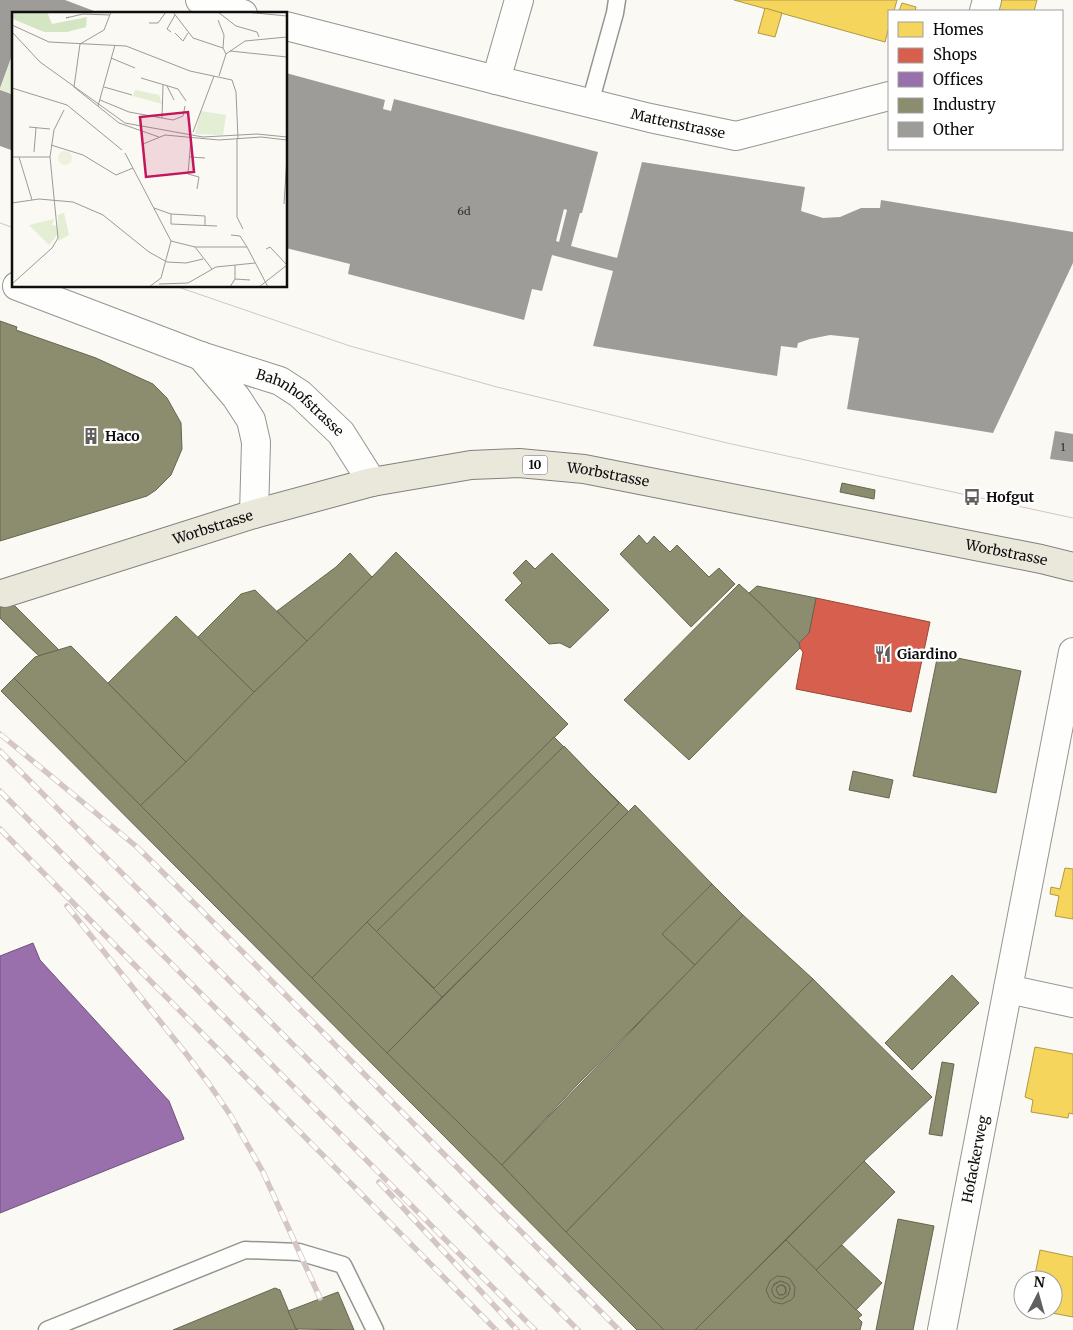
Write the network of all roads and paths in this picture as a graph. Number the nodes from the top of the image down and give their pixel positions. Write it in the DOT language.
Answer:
graph roads {
  1 [pos="200,0"];
  2 [pos="519,0"];
  3 [pos="617,0"];
  4 [pos="237,12"];
  5 [pos="288,27"];
  6 [pos="496,80"];
  7 [pos="888,96"];
  8 [pos="590,103"];
  9 [pos="0,280"];
  10 [pos="12,285"];
  11 [pos="20,288"];
  12 [pos="201,356"];
  13 [pos="372,482"];
  14 [pos="254,514"];
  15 [pos="1073,567"];
  16 [pos="5,593"];
  17 [pos="1073,652"];
  18 [pos="1008,989"];
  19 [pos="1073,1003"];
  20 [pos="47,1330"];
  21 [pos="375,1330"];
  22 [pos="942,1330"];
  1 -- 4 [label="street"];
  2 -- 6 [label="street"];
  3 -- 8 [label="lane"];
  5 -- 6 [label="street, Mattenstrasse"];
  6 -- 8 [label="street, Mattenstrasse"];
  7 -- 8 [label="street, Mattenstrasse"];
  9 -- 10 [label="street, Bahnhofstrasse"];
  11 -- 12 [label="street, Bahnhofstrasse"];
  12 -- 13 [label="street, Bahnhofstrasse"];
  12 -- 14 [label="street, Bahnhofstrasse"];
  13 -- 14 [label="main road, Worbstrasse / 10"];
  13 -- 15 [label="main road, Worbstrasse / 10"];
  14 -- 16 [label="main road, Worbstrasse / 10"];
  17 -- 18 [label="street, Hofackerweg"];
  18 -- 19 [label="street"];
  18 -- 22 [label="street, Hofackerweg"];
  20 -- 21 [label="lane"];
}
